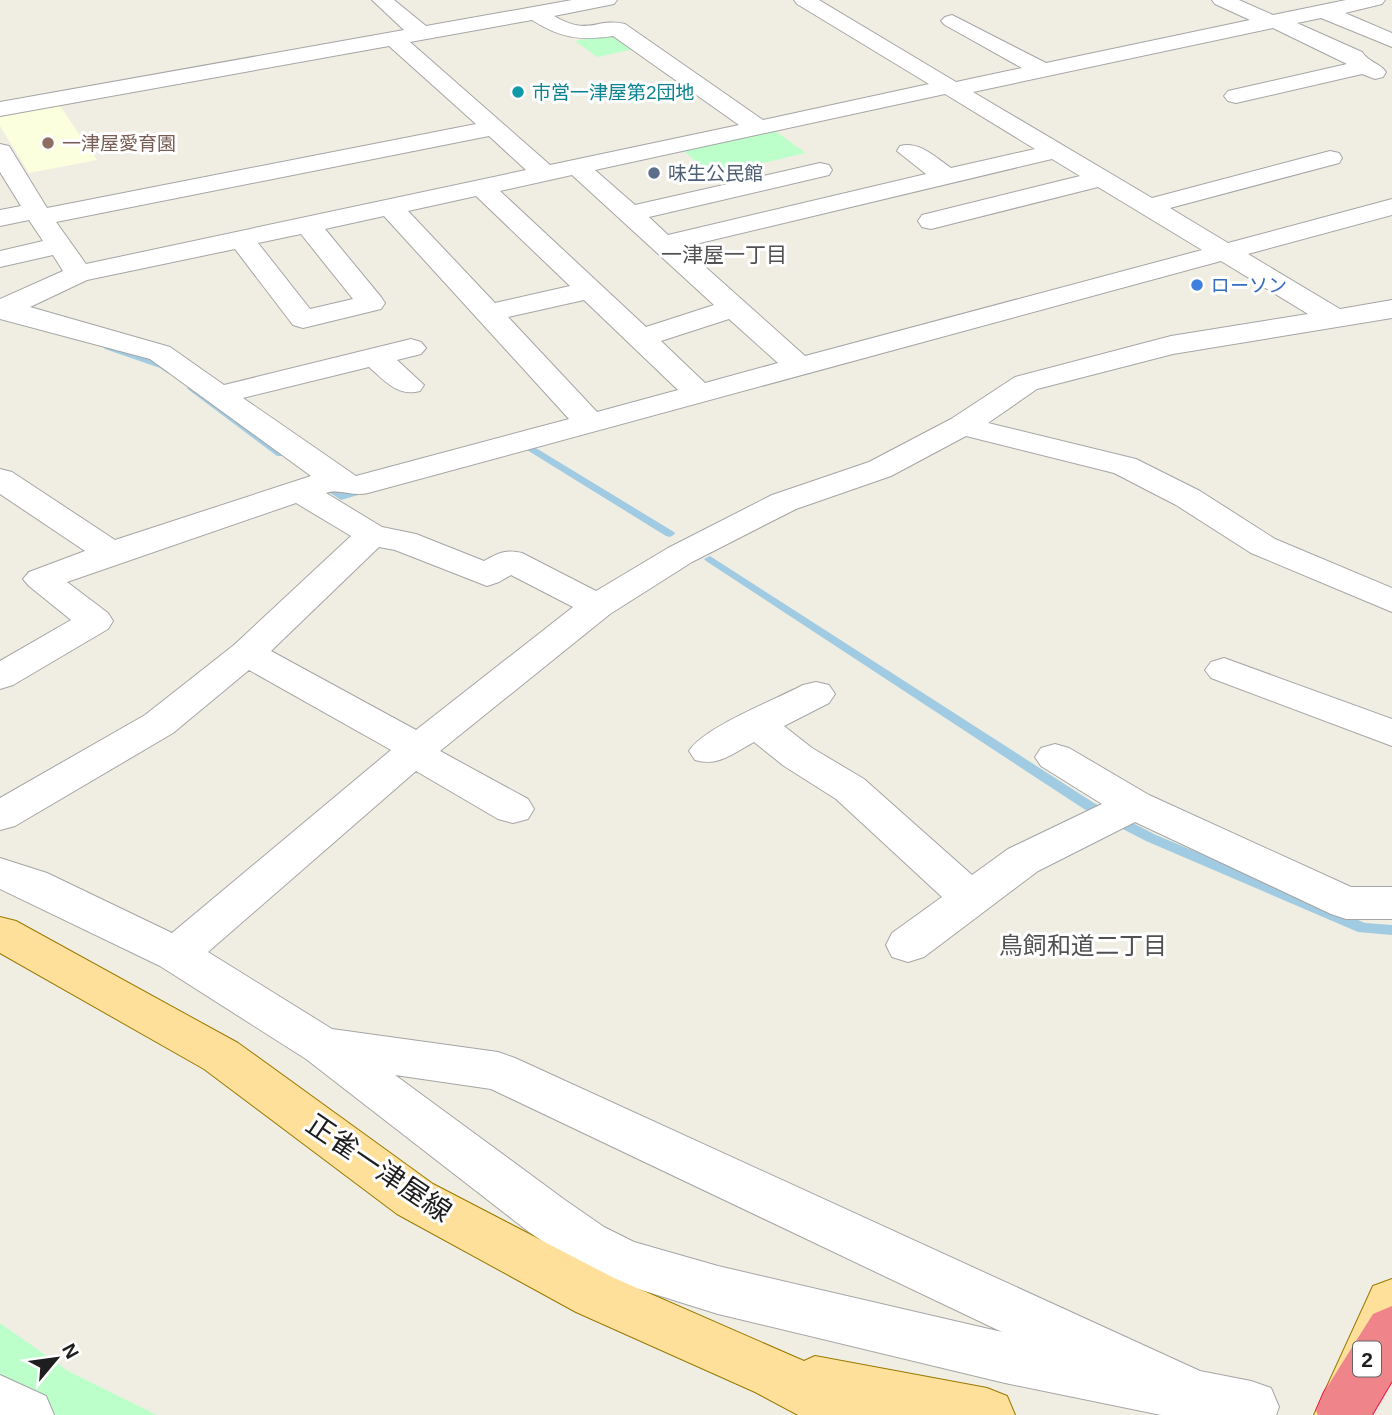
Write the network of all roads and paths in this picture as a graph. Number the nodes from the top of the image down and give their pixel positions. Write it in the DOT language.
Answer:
graph roads {
  1 [pos="382,0"];
  2 [pos="607,0"];
  3 [pos="804,0"];
  4 [pos="1222,0"];
  5 [pos="1375,0"];
  6 [pos="1324,11"];
  7 [pos="537,13"];
  8 [pos="952,21"];
  9 [pos="1273,22"];
  10 [pos="422,34"];
  11 [pos="394,39"];
  12 [pos="1392,41"];
  13 [pos="1043,70"];
  14 [pos="951,88"];
  15 [pos="1236,96"];
  16 [pos="0,109"];
  17 [pos="494,128"];
  18 [pos="759,128"];
  19 [pos="0,151"];
  20 [pos="909,151"];
  21 [pos="1056,151"];
  22 [pos="1330,158"];
  23 [pos="577,167"];
  24 [pos="820,170"];
  25 [pos="545,174"];
  26 [pos="947,177"];
  27 [pos="1102,178"];
  28 [pos="481,187"];
  29 [pos="1150,206"];
  30 [pos="1392,207"];
  31 [pos="391,208"];
  32 [pos="38,214"];
  33 [pos="629,214"];
  34 [pos="0,218"];
  35 [pos="931,221"];
  36 [pos="308,225"];
  37 [pos="241,239"];
  38 [pos="663,244"];
  39 [pos="59,246"];
  40 [pos="1227,252"];
  41 [pos="0,259"];
  42 [pos="79,274"];
  43 [pos="589,290"];
  44 [pos="734,308"];
  45 [pos="2,309"];
  46 [pos="1392,309"];
  47 [pos="488,313"];
  48 [pos="1335,318"];
  49 [pos="640,338"];
  50 [pos="411,348"];
  51 [pos="375,357"];
  52 [pos="800,367"];
  53 [pos="409,385"];
  54 [pos="700,394"];
  55 [pos="219,395"];
  56 [pos="590,424"];
  57 [pos="962,426"];
  58 [pos="337,478"];
  59 [pos="0,479"];
  60 [pos="300,491"];
  61 [pos="372,535"];
  62 [pos="111,553"];
  63 [pos="1392,601"];
  64 [pos="597,606"];
  65 [pos="247,653"];
  66 [pos="1224,670"];
  67 [pos="0,677"];
  68 [pos="816,694"];
  69 [pos="758,725"];
  70 [pos="1392,733"];
  71 [pos="415,750"];
  72 [pos="709,751"];
  73 [pos="1055,757"];
  74 [pos="1135,805"];
  75 [pos="513,809"];
  76 [pos="0,816"];
  77 [pos="0,873"];
  78 [pos="970,898"];
  79 [pos="1392,903"];
  80 [pos="0,933"];
  81 [pos="908,945"];
  82 [pos="176,954"];
  83 [pos="322,1046"];
  84 [pos="1392,1303"];
  85 [pos="1392,1331"];
  86 [pos="775,1374"];
  87 [pos="1191,1394"];
  88 [pos="0,1401"];
  89 [pos="1251,1407"];
  90 [pos="1343,1413"];
  91 [pos="26,1415"];
  92 [pos="852,1415"];
  93 [pos="987,1415"];
  1 -- 10 [label="street"];
  2 -- 7 [label="street"];
  3 -- 14 [label="street"];
  4 -- 9 [label="street"];
  5 -- 6 [label="street"];
  6 -- 9 [label="street"];
  6 -- 12 [label="street"];
  7 -- 10 [label="street"];
  7 -- 18 [label="street"];
  8 -- 13 [label="street"];
  9 -- 13 [label="street"];
  9 -- 15 [label="street"];
  10 -- 11 [label="street"];
  11 -- 16 [label="street"];
  11 -- 17 [label="street"];
  13 -- 14 [label="street"];
  14 -- 18 [label="street"];
  14 -- 21 [label="street"];
  17 -- 25 [label="street"];
  17 -- 32 [label="street"];
  18 -- 23 [label="street"];
  19 -- 32 [label="street"];
  20 -- 26 [label="street"];
  21 -- 26 [label="street"];
  21 -- 27 [label="street"];
  22 -- 29 [label="street"];
  23 -- 25 [label="street"];
  23 -- 33 [label="street"];
  24 -- 33 [label="street"];
  25 -- 28 [label="street"];
  26 -- 38 [label="street"];
  27 -- 29 [label="street"];
  27 -- 35 [label="street"];
  28 -- 31 [label="street"];
  28 -- 43 [label="street"];
  29 -- 40 [label="street"];
  30 -- 40 [label="street"];
  31 -- 36 [label="street"];
  31 -- 47 [label="street"];
  32 -- 34 [label="street"];
  32 -- 39 [label="street"];
  33 -- 38 [label="street"];
  36 -- 37 [label="street"];
  36 -- 37 [label="street"];
  37 -- 42 [label="street"];
  38 -- 44 [label="street"];
  39 -- 41 [label="street"];
  39 -- 42 [label="street"];
  40 -- 48 [label="street"];
  40 -- 52 [label="street"];
  42 -- 45 [label="street"];
  43 -- 47 [label="street"];
  43 -- 49 [label="street"];
  44 -- 49 [label="street"];
  44 -- 52 [label="street"];
  45 -- 55 [label="street"];
  46 -- 48 [label="street"];
  47 -- 56 [label="street"];
  48 -- 57 [label="street"];
  49 -- 54 [label="street"];
  50 -- 51 [label="street"];
  51 -- 53 [label="street"];
  51 -- 55 [label="street"];
  52 -- 54 [label="street"];
  54 -- 56 [label="street"];
  55 -- 58 [label="street"];
  56 -- 58 [label="street"];
  57 -- 63 [label="street"];
  57 -- 64 [label="street"];
  58 -- 60 [label="street"];
  59 -- 62 [label="street"];
  60 -- 61 [label="street"];
  60 -- 62 [label="street"];
  61 -- 64 [label="street"];
  61 -- 65 [label="street"];
  62 -- 67 [label="street"];
  64 -- 71 [label="street"];
  65 -- 71 [label="street"];
  65 -- 76 [label="street"];
  66 -- 70 [label="street"];
  68 -- 69 [label="street"];
  69 -- 72 [label="street"];
  69 -- 78 [label="street"];
  71 -- 75 [label="street"];
  71 -- 82 [label="street"];
  73 -- 74 [label="street"];
  74 -- 78 [label="street"];
  74 -- 79 [label="street"];
  77 -- 82 [label="street"];
  78 -- 81 [label="street"];
  80 -- 86 [label="main road, 正雀一津屋線"];
  82 -- 83 [label="street"];
  83 -- 87 [label="street"];
  83 -- 87 [label="street"];
  84 -- 90 [label="main road, 2"];
  85 -- 90 [label="highway"];
  86 -- 92 [label="main road, 正雀一津屋線"];
  86 -- 93 [label="main road, 正雀一津屋線"];
  87 -- 89 [label="street"];
  88 -- 91 [label="street"];
}
